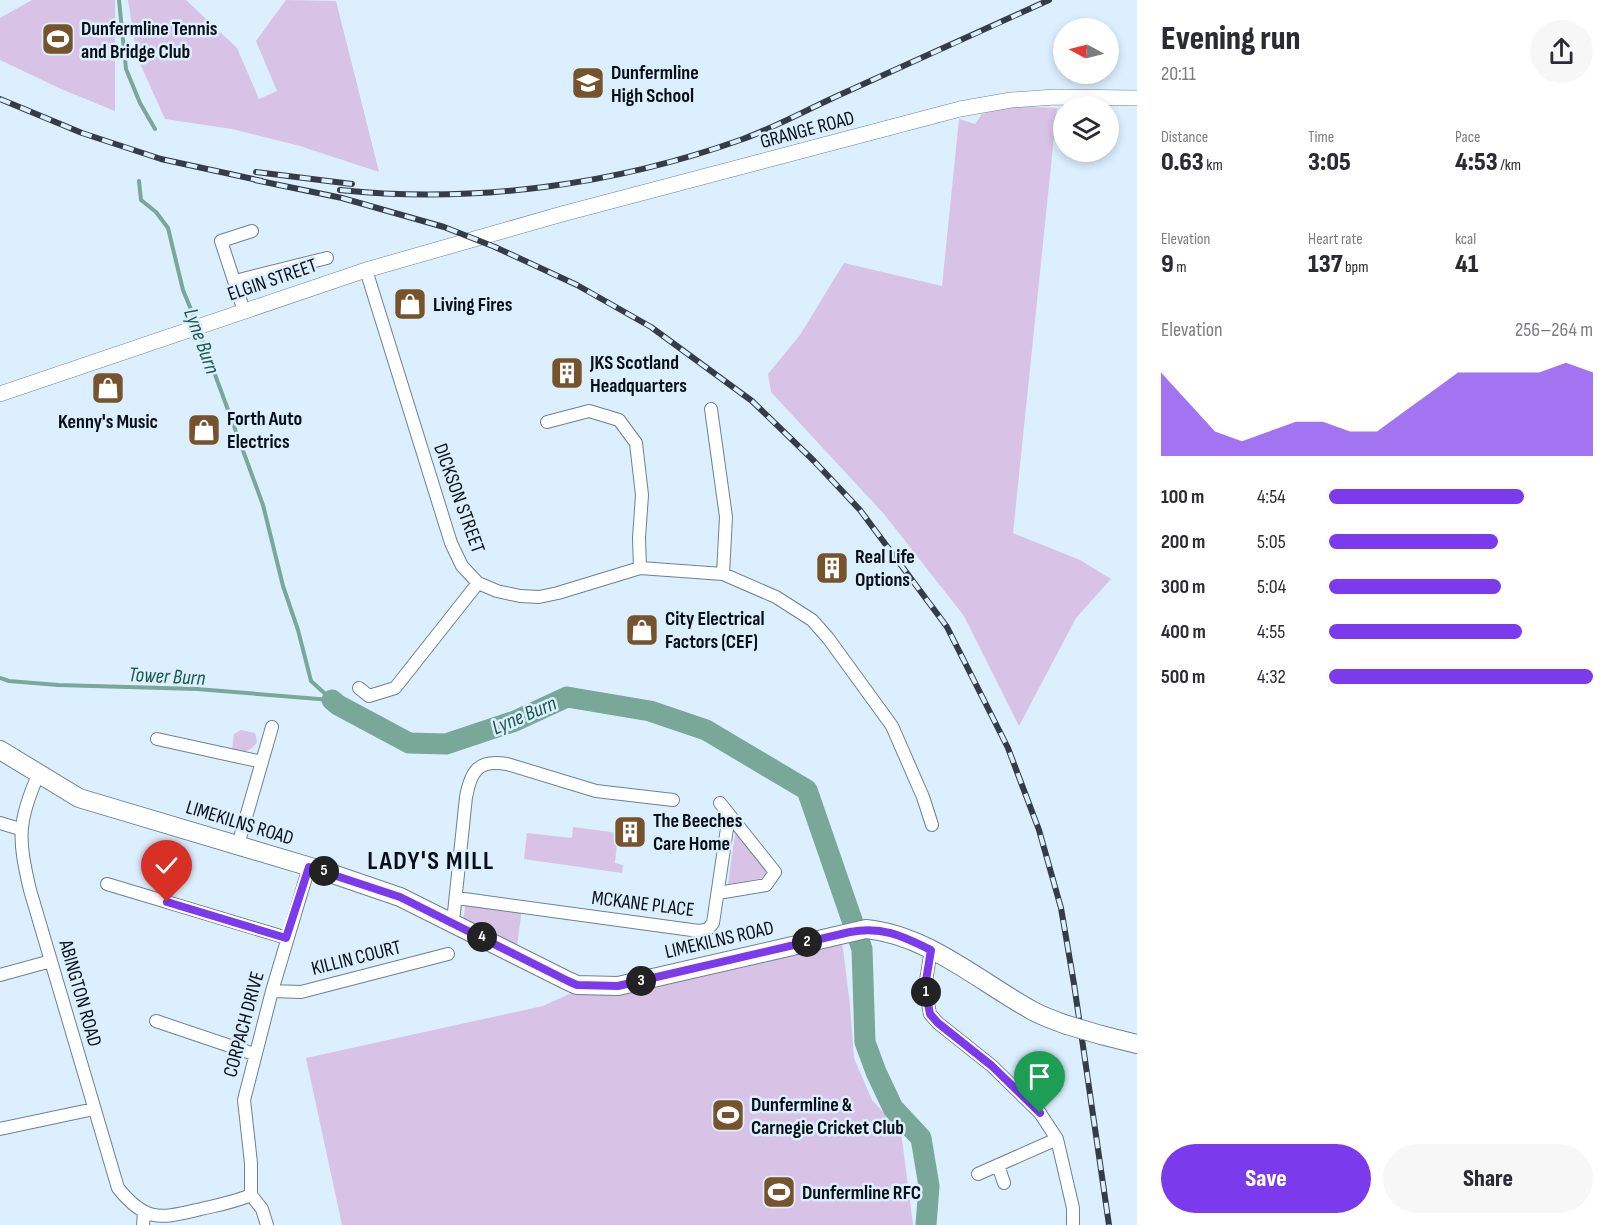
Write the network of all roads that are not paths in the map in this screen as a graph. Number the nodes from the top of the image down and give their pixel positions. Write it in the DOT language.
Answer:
graph roads {
  1 [pos="1137,98"];
  2 [pos="252,231"];
  3 [pos="492,235"];
  4 [pos="327,258"];
  5 [pos="366,270"];
  6 [pos="235,281"];
  7 [pos="244,311"];
  8 [pos="0,394"];
  9 [pos="711,409"];
  10 [pos="547,422"];
  11 [pos="640,568"];
  12 [pos="723,574"];
  13 [pos="478,583"];
  14 [pos="359,688"];
  15 [pos="272,727"];
  16 [pos="157,740"];
  17 [pos="0,750"];
  18 [pos="262,762"];
  19 [pos="39,773"];
  20 [pos="673,800"];
  21 [pos="720,803"];
  22 [pos="729,814"];
  23 [pos="0,823"];
  24 [pos="932,825"];
  25 [pos="20,829"];
  26 [pos="238,845"];
  27 [pos="309,867"];
  28 [pos="107,884"];
  29 [pos="718,893"];
  30 [pos="457,898"];
  31 [pos="453,922"];
  32 [pos="286,938"];
  33 [pos="931,950"];
  34 [pos="448,954"];
  35 [pos="51,961"];
  36 [pos="0,975"];
  37 [pos="272,991"];
  38 [pos="156,1020"];
  39 [pos="1137,1044"];
  40 [pos="254,1054"];
  41 [pos="94,1108"];
  42 [pos="0,1129"];
  43 [pos="1057,1139"];
  44 [pos="998,1165"];
  45 [pos="978,1174"];
  46 [pos="1004,1183"];
  47 [pos="251,1195"];
  48 [pos="144,1212"];
  49 [pos="143,1225"];
  50 [pos="267,1225"];
  51 [pos="1073,1225"];
  1 -- 3 [label="street, GRANGE ROAD"];
  2 -- 6 [label="street"];
  3 -- 5 [label="street, ELGIN STREET"];
  4 -- 6 [label="street"];
  5 -- 7 [label="street, ELGIN STREET"];
  5 -- 13 [label="street, DICKSON STREET"];
  6 -- 7 [label="street"];
  7 -- 8 [label="street, ELGIN STREET"];
  9 -- 12 [label="street"];
  10 -- 11 [label="street"];
  11 -- 12 [label="street, DICKSON STREET"];
  11 -- 13 [label="street, DICKSON STREET"];
  12 -- 24 [label="street, DICKSON STREET"];
  13 -- 14 [label="street"];
  15 -- 18 [label="street"];
  16 -- 18 [label="street"];
  17 -- 19 [label="main road, LIMEKILNS ROAD"];
  18 -- 26 [label="street"];
  19 -- 25 [label="street, ABINGTON ROAD"];
  19 -- 26 [label="main road, LIMEKILNS ROAD"];
  20 -- 30 [label="street"];
  21 -- 22 [label="street"];
  22 -- 29 [label="street, MCKANE PLACE"];
  22 -- 29 [label="street"];
  23 -- 25 [label="street"];
  25 -- 35 [label="street, ABINGTON ROAD"];
  26 -- 27 [label="main road, LIMEKILNS ROAD"];
  27 -- 31 [label="main road, LIMEKILNS ROAD"];
  27 -- 32 [label="street, CORPACH DRIVE"];
  28 -- 32 [label="street"];
  29 -- 30 [label="street, MCKANE PLACE"];
  30 -- 31 [label="street"];
  31 -- 33 [label="main road, LIMEKILNS ROAD"];
  32 -- 37 [label="street, CORPACH DRIVE"];
  33 -- 39 [label="main road, LIMEKILNS ROAD, bridge"];
  33 -- 43 [label="street"];
  34 -- 37 [label="street, KILLIN COURT"];
  35 -- 36 [label="street"];
  35 -- 41 [label="street, ABINGTON ROAD"];
  37 -- 40 [label="street, CORPACH DRIVE"];
  38 -- 40 [label="street"];
  40 -- 47 [label="street, CORPACH DRIVE"];
  41 -- 42 [label="street"];
  41 -- 48 [label="street, ABINGTON ROAD"];
  43 -- 44 [label="street"];
  43 -- 51 [label="street"];
  44 -- 45 [label="street"];
  44 -- 46 [label="street"];
  47 -- 48 [label="street"];
  47 -- 50 [label="street, CORPACH DRIVE"];
  48 -- 49 [label="street"];
}
